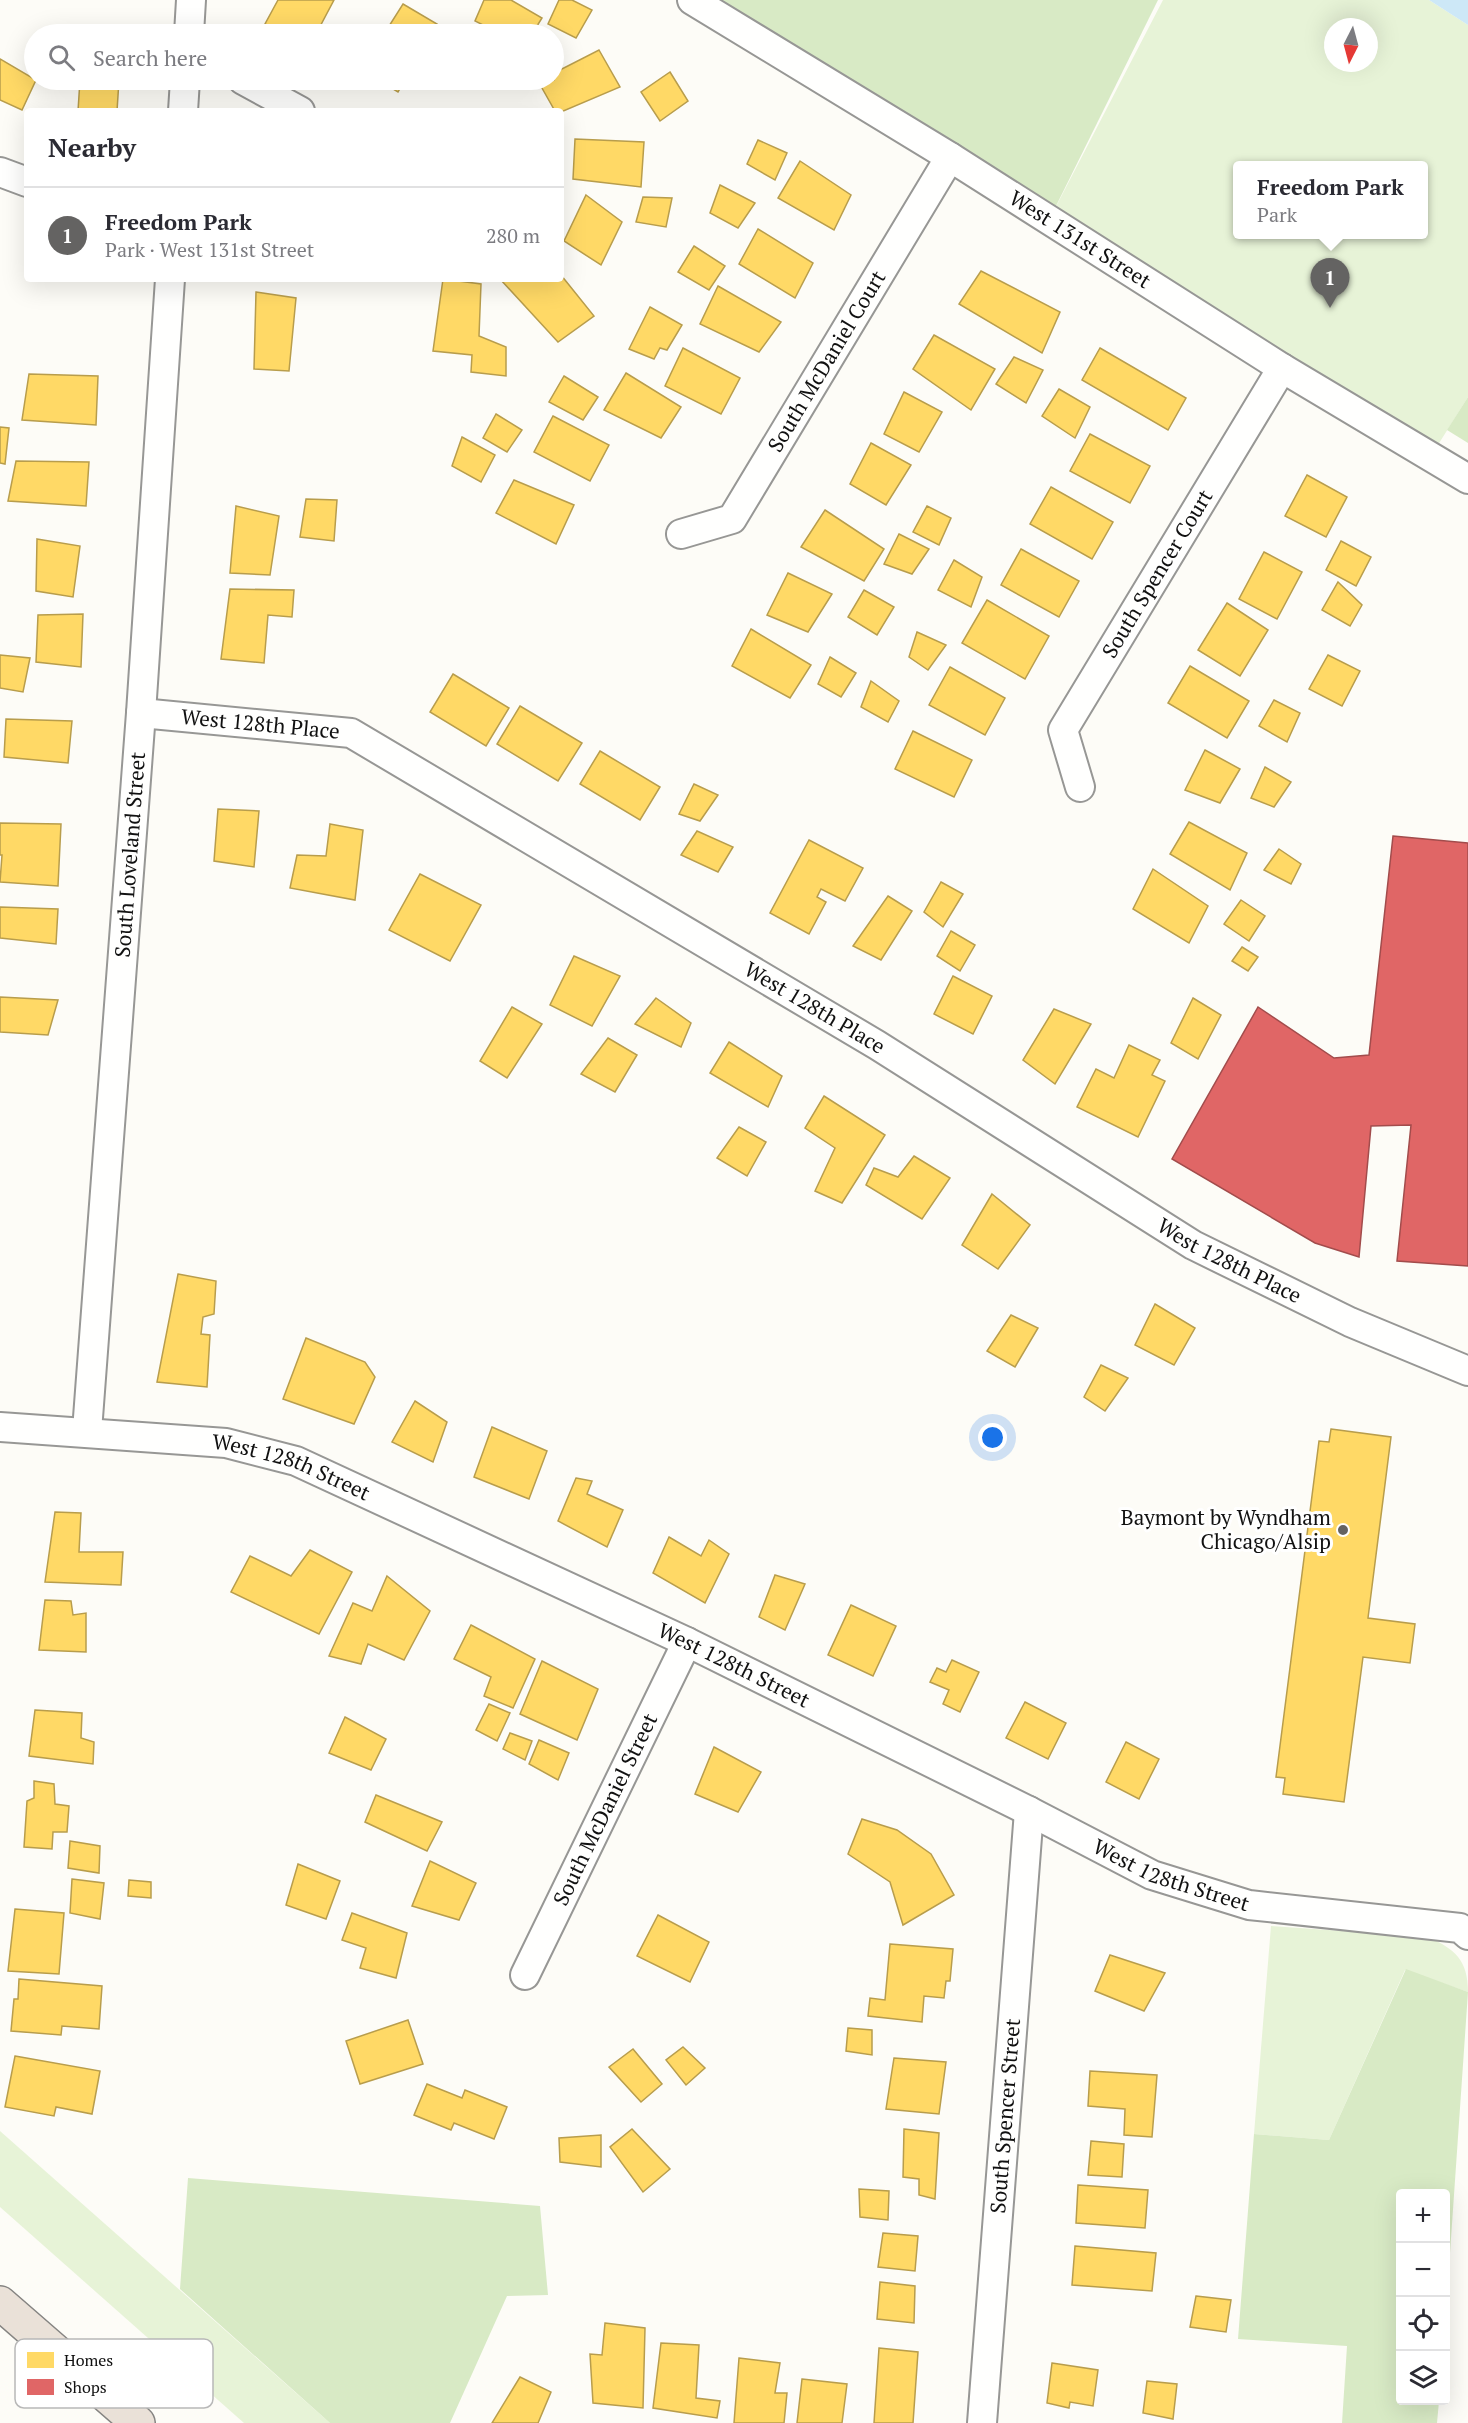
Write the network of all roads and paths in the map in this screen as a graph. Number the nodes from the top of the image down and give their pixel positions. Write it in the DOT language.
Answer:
graph roads {
  1 [pos="191,0"];
  2 [pos="692,0"];
  3 [pos="190,24"];
  4 [pos="184,90"];
  5 [pos="261,90"];
  6 [pos="183,108"];
  7 [pos="294,108"];
  8 [pos="950,157"];
  9 [pos="0,172"];
  10 [pos="24,181"];
  11 [pos="170,282"];
  12 [pos="1282,368"];
  13 [pos="1468,478"];
  14 [pos="681,534"];
  15 [pos="141,713"];
  16 [pos="1080,787"];
  17 [pos="1468,1371"];
  18 [pos="0,1427"];
  19 [pos="87,1431"];
  20 [pos="687,1642"];
  21 [pos="1029,1811"];
  22 [pos="1465,1928"];
  23 [pos="525,1975"];
  24 [pos="0,2303"];
  25 [pos="41,2339"];
  26 [pos="121,2408"];
  27 [pos="138,2423"];
  28 [pos="982,2423"];
  1 -- 3 [label="street"];
  2 -- 8 [label="street, West 131st Street"];
  4 -- 6 [label="street"];
  5 -- 7 [label="street"];
  8 -- 12 [label="street, West 131st Street"];
  8 -- 14 [label="street, South McDaniel Court"];
  9 -- 10 [label="street"];
  11 -- 15 [label="street, South Loveland Street"];
  12 -- 13 [label="street, West 131st Street"];
  12 -- 16 [label="street, South Spencer Court"];
  15 -- 17 [label="street, West 128th Place"];
  15 -- 19 [label="street, South Loveland Street"];
  18 -- 19 [label="street, West 128th Street"];
  19 -- 20 [label="street, West 128th Street"];
  20 -- 21 [label="street, West 128th Street"];
  20 -- 23 [label="street, South McDaniel Street"];
  21 -- 22 [label="street, West 128th Street"];
  21 -- 28 [label="street, South Spencer Street"];
  24 -- 25 [label="highway"];
  26 -- 27 [label="highway"];
}
